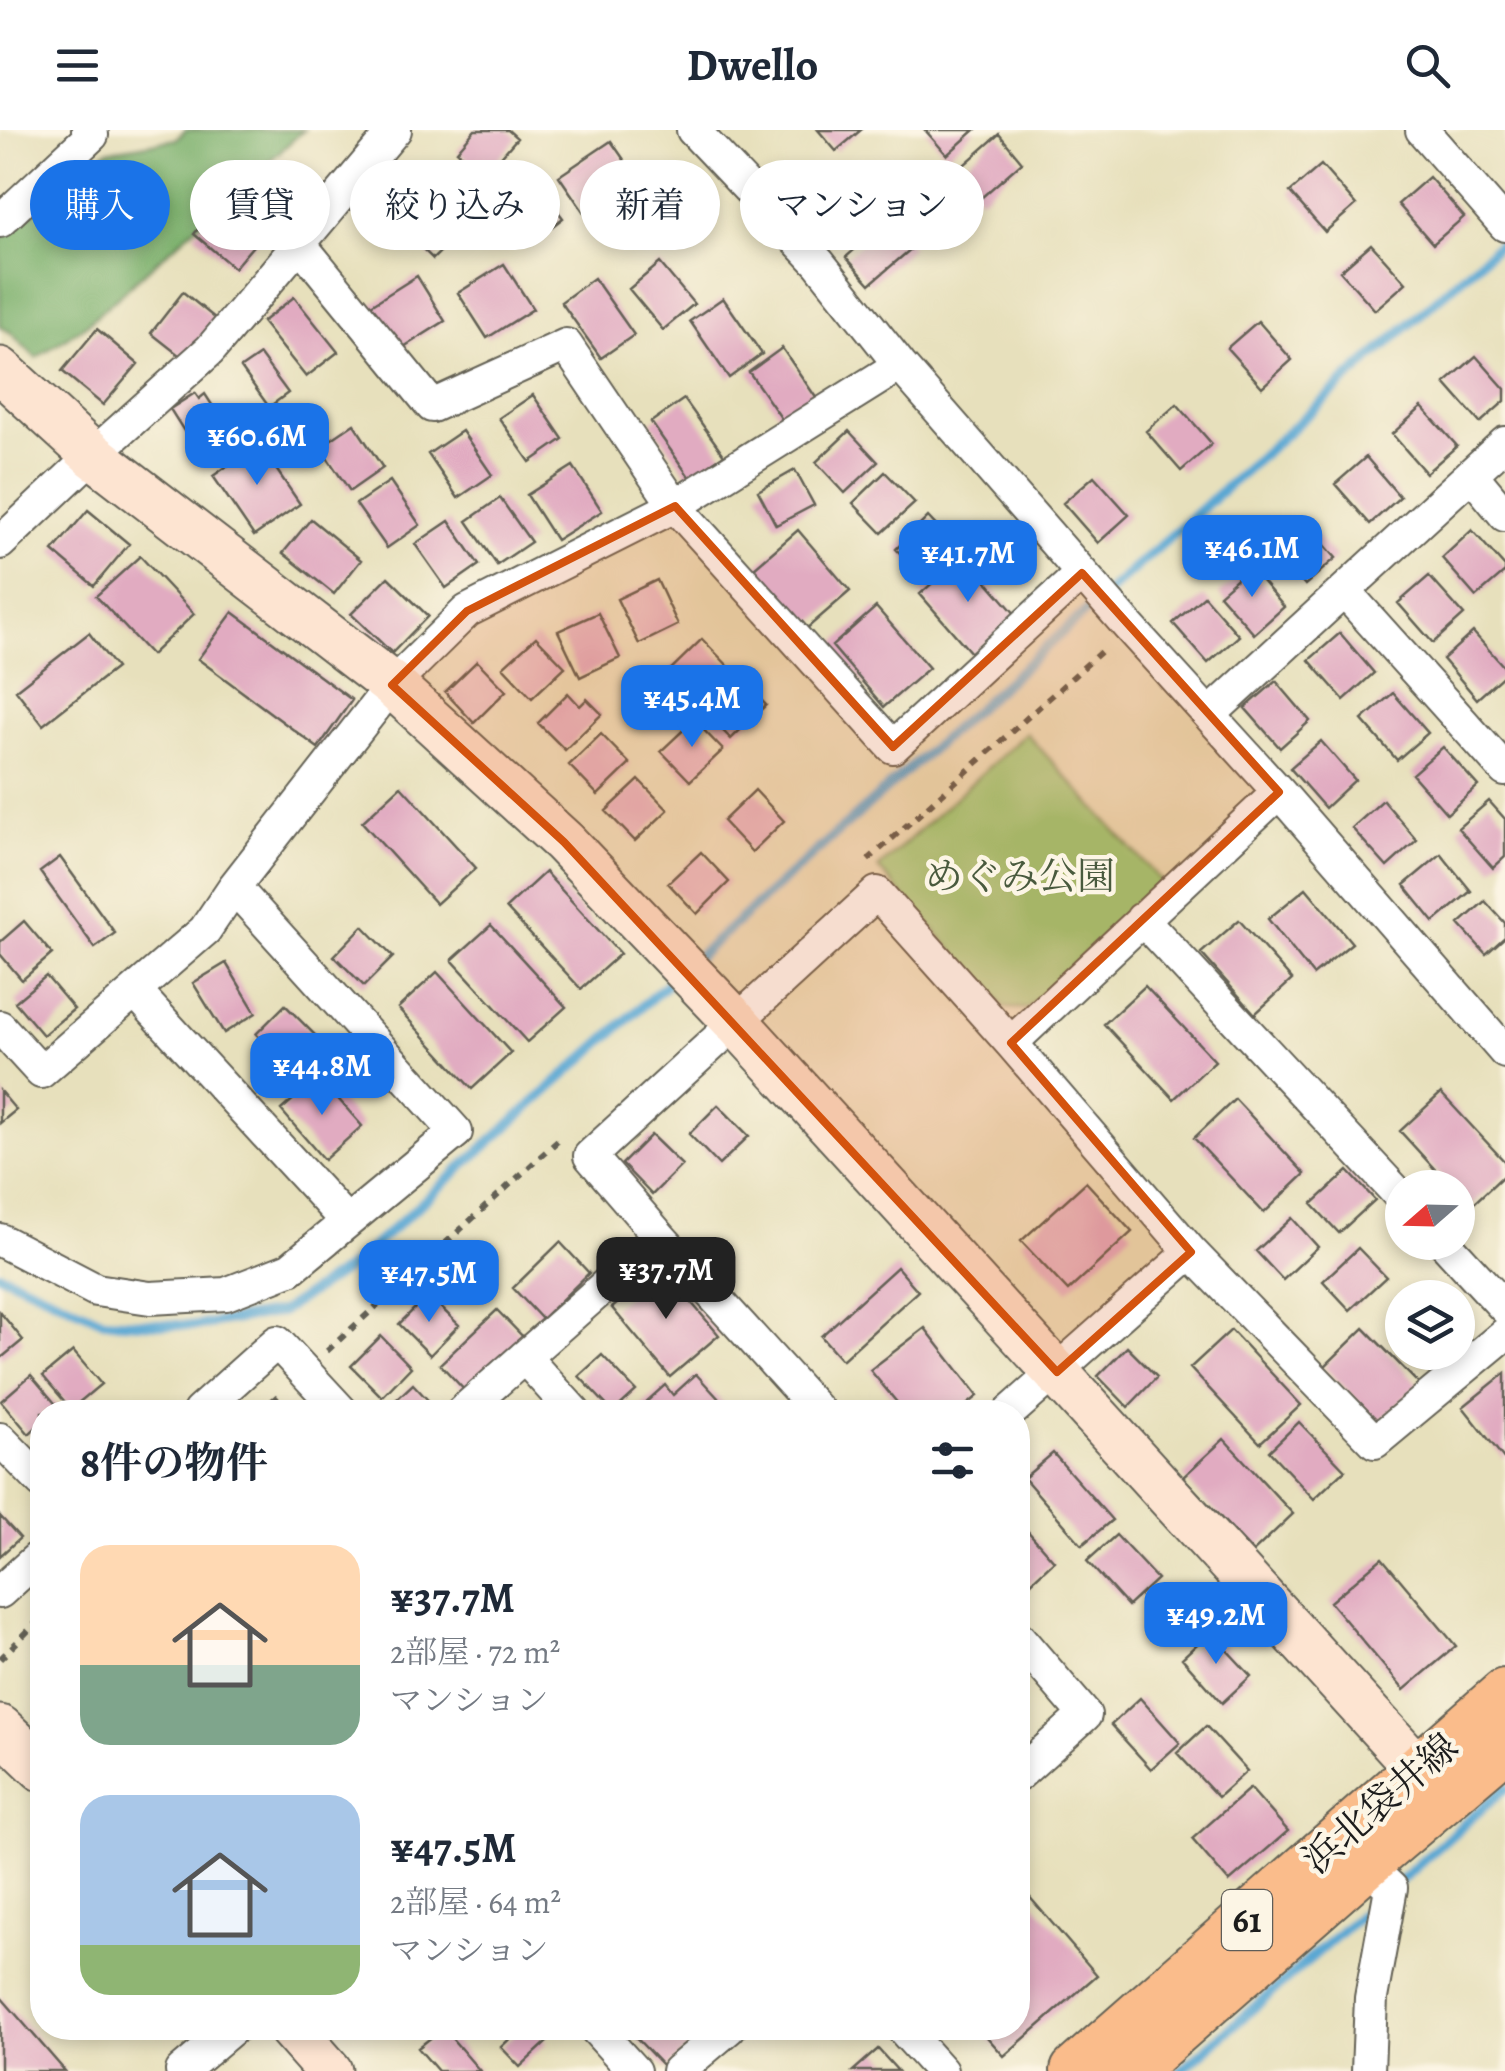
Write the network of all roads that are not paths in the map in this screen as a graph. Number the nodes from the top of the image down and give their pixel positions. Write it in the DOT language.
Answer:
graph roads {
  1 [pos="88,130"];
  2 [pos="693,130"];
  3 [pos="1422,130"];
  4 [pos="388,133"];
  5 [pos="330,205"];
  6 [pos="0,221"];
  7 [pos="1505,225"];
  8 [pos="293,250"];
  9 [pos="305,250"];
  10 [pos="900,365"];
  11 [pos="0,370"];
  12 [pos="1505,443"];
  13 [pos="93,455"];
  14 [pos="1471,474"];
  15 [pos="675,506"];
  16 [pos="1505,515"];
  17 [pos="0,543"];
  18 [pos="1082,573"];
  19 [pos="1345,592"];
  20 [pos="392,685"];
  21 [pos="1209,715"];
  22 [pos="1505,770"];
  23 [pos="1280,792"];
  24 [pos="234,887"];
  25 [pos="1142,919"];
  26 [pos="136,991"];
  27 [pos="735,1022"];
  28 [pos="0,1027"];
  29 [pos="1011,1043"];
  30 [pos="1505,1052"];
  31 [pos="1385,1180"];
  32 [pos="347,1222"];
  33 [pos="660,1237"];
  34 [pos="0,1240"];
  35 [pos="1191,1252"];
  36 [pos="1461,1260"];
  37 [pos="1505,1308"];
  38 [pos="1505,1334"];
  39 [pos="524,1358"];
  40 [pos="1056,1372"];
  41 [pos="212,1400"];
  42 [pos="331,1400"];
  43 [pos="476,1400"];
  44 [pos="563,1400"];
  45 [pos="808,1400"];
  46 [pos="1024,1400"];
  47 [pos="0,1438"];
  48 [pos="30,1469"];
  49 [pos="30,1565"];
  50 [pos="0,1592"];
  51 [pos="1030,1651"];
  52 [pos="1505,1694"];
  53 [pos="0,1728"];
  54 [pos="1505,1746"];
  55 [pos="30,1757"];
  56 [pos="1030,1764"];
  57 [pos="1432,1784"];
  58 [pos="1352,1852"];
  59 [pos="218,2040"];
  60 [pos="302,2040"];
  61 [pos="606,2040"];
  62 [pos="715,2040"];
  63 [pos="913,2040"];
  64 [pos="182,2071"];
  65 [pos="329,2071"];
  66 [pos="634,2071"];
  67 [pos="678,2071"];
  68 [pos="941,2071"];
  69 [pos="1076,2071"];
  70 [pos="1129,2071"];
  71 [pos="1368,2071"];
  1 -- 6 [label="street"];
  2 -- 10 [label="street"];
  3 -- 7 [label="street"];
  4 -- 5 [label="street"];
  8 -- 13 [label="street"];
  9 -- 15 [label="street"];
  10 -- 15 [label="street"];
  10 -- 18 [label="street"];
  11 -- 13 [label="street"];
  12 -- 14 [label="street"];
  13 -- 17 [label="street"];
  13 -- 20 [label="street"];
  14 -- 16 [label="street"];
  14 -- 19 [label="street"];
  15 -- 18 [label="street"];
  15 -- 20 [label="street"];
  18 -- 21 [label="street"];
  19 -- 21 [label="street"];
  19 -- 22 [label="street"];
  20 -- 24 [label="street"];
  20 -- 27 [label="street"];
  21 -- 23 [label="street"];
  23 -- 25 [label="street"];
  23 -- 30 [label="street"];
  24 -- 26 [label="street"];
  24 -- 32 [label="street"];
  25 -- 29 [label="street"];
  25 -- 31 [label="street"];
  26 -- 28 [label="street"];
  26 -- 32 [label="street"];
  27 -- 29 [label="street"];
  27 -- 33 [label="street"];
  27 -- 40 [label="street"];
  29 -- 35 [label="street"];
  32 -- 34 [label="street"];
  33 -- 39 [label="street"];
  33 -- 45 [label="street"];
  35 -- 38 [label="street"];
  35 -- 40 [label="street"];
  36 -- 37 [label="street"];
  39 -- 43 [label="street"];
  39 -- 44 [label="street"];
  40 -- 46 [label="street"];
  40 -- 57 [label="street"];
  41 -- 42 [label="street"];
  47 -- 48 [label="street"];
  49 -- 50 [label="street"];
  51 -- 56 [label="street"];
  52 -- 57 [label="main road, 浜北袋井線 / 61"];
  53 -- 55 [label="street"];
  54 -- 57 [label="main road, 浜北袋井線 / 61"];
  57 -- 58 [label="main road, 浜北袋井線 / 61"];
  58 -- 69 [label="main road, 浜北袋井線 / 61"];
  58 -- 70 [label="main road, 浜北袋井線 / 61"];
  58 -- 71 [label="street"];
  59 -- 64 [label="street"];
  60 -- 65 [label="street"];
  61 -- 66 [label="street"];
  62 -- 67 [label="street"];
  63 -- 68 [label="street"];
}
